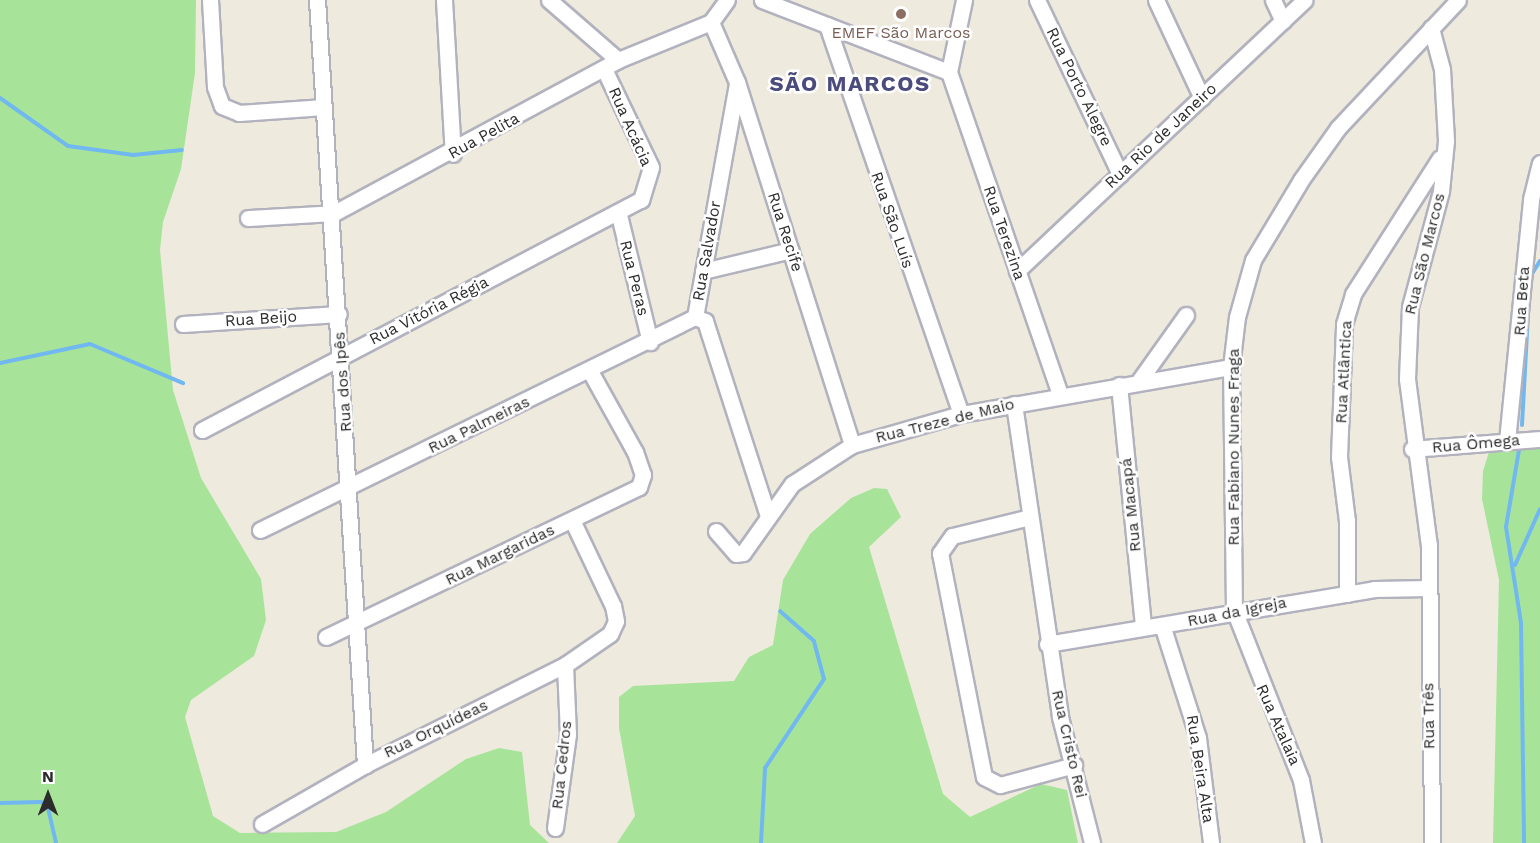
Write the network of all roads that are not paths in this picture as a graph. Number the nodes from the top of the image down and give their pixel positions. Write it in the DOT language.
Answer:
graph roads {
  1 [pos="210,0"];
  2 [pos="317,0"];
  3 [pos="444,0"];
  4 [pos="549,0"];
  5 [pos="727,0"];
  6 [pos="762,0"];
  7 [pos="964,0"];
  8 [pos="1037,0"];
  9 [pos="1156,0"];
  10 [pos="1273,0"];
  11 [pos="1305,0"];
  12 [pos="1458,0"];
  13 [pos="1283,21"];
  14 [pos="711,22"];
  15 [pos="827,26"];
  16 [pos="1431,28"];
  17 [pos="618,60"];
  18 [pos="604,69"];
  19 [pos="949,72"];
  20 [pos="737,82"];
  21 [pos="1202,98"];
  22 [pos="324,107"];
  23 [pos="1446,141"];
  24 [pos="453,154"];
  25 [pos="1540,163"];
  26 [pos="1120,174"];
  27 [pos="650,186"];
  28 [pos="334,213"];
  29 [pos="619,215"];
  30 [pos="248,218"];
  31 [pos="791,250"];
  32 [pos="703,271"];
  33 [pos="1017,271"];
  34 [pos="339,314"];
  35 [pos="1186,315"];
  36 [pos="695,317"];
  37 [pos="183,324"];
  38 [pos="650,342"];
  39 [pos="342,356"];
  40 [pos="1231,367"];
  41 [pos="590,371"];
  42 [pos="1139,381"];
  43 [pos="1119,385"];
  44 [pos="1060,395"];
  45 [pos="1014,404"];
  46 [pos="961,414"];
  47 [pos="202,429"];
  48 [pos="1540,439"];
  49 [pos="1507,441"];
  50 [pos="852,445"];
  51 [pos="1412,449"];
  52 [pos="350,487"];
  53 [pos="767,513"];
  54 [pos="1030,517"];
  55 [pos="572,520"];
  56 [pos="260,530"];
  57 [pos="716,531"];
  58 [pos="1429,588"];
  59 [pos="1347,594"];
  60 [pos="1234,610"];
  61 [pos="358,624"];
  62 [pos="1143,626"];
  63 [pos="1163,628"];
  64 [pos="326,637"];
  65 [pos="1047,644"];
  66 [pos="565,665"];
  67 [pos="365,765"];
  68 [pos="1074,765"];
  69 [pos="262,824"];
  70 [pos="555,828"];
  71 [pos="1092,843"];
  72 [pos="1211,843"];
  73 [pos="1313,843"];
  74 [pos="1432,843"];
  1 -- 22 [label="street"];
  2 -- 22 [label="street, Rua dos Ipês"];
  3 -- 24 [label="street"];
  4 -- 17 [label="street"];
  5 -- 14 [label="street"];
  6 -- 15 [label="street"];
  7 -- 19 [label="street"];
  8 -- 26 [label="street, Rua Porto Alegre"];
  9 -- 21 [label="street"];
  10 -- 13 [label="street"];
  11 -- 13 [label="street, Rua Rio de Janeiro"];
  12 -- 16 [label="street, Rua Fabiano Nunes Fraga"];
  13 -- 21 [label="street, Rua Rio de Janeiro"];
  14 -- 17 [label="street, Rua Pelita"];
  14 -- 20 [label="street, Rua Recife"];
  15 -- 19 [label="street"];
  15 -- 46 [label="street, Rua São Luís"];
  16 -- 23 [label="street, Rua São Marcos"];
  16 -- 40 [label="street, Rua Fabiano Nunes Fraga"];
  17 -- 18 [label="street, Rua Pelita"];
  18 -- 24 [label="street, Rua Pelita"];
  18 -- 27 [label="street, Rua Acácia"];
  19 -- 33 [label="street, Rua Terezina"];
  20 -- 31 [label="street, Rua Recife"];
  20 -- 32 [label="street, Rua Salvador"];
  21 -- 26 [label="street, Rua Rio de Janeiro"];
  22 -- 28 [label="street, Rua dos Ipês"];
  23 -- 51 [label="street, Rua São Marcos"];
  23 -- 59 [label="street, Rua Atlântica"];
  24 -- 28 [label="street, Rua Pelita"];
  25 -- 49 [label="street, Rua Beta"];
  26 -- 33 [label="street, Rua Rio de Janeiro"];
  27 -- 29 [label="street, Rua Vitória Régia"];
  28 -- 30 [label="street, Rua Pelita"];
  28 -- 34 [label="street, Rua dos Ipês"];
  29 -- 38 [label="street, Rua Peras"];
  29 -- 39 [label="street, Rua Vitória Régia"];
  31 -- 32 [label="street"];
  31 -- 50 [label="street, Rua Recife"];
  32 -- 36 [label="street, Rua Salvador"];
  33 -- 44 [label="street, Rua Terezina"];
  34 -- 37 [label="street, Rua Beijo"];
  34 -- 39 [label="street, Rua dos Ipês"];
  35 -- 42 [label="street"];
  36 -- 38 [label="street, Rua Palmeiras"];
  36 -- 53 [label="street, Rua Salvador"];
  38 -- 41 [label="street, Rua Palmeiras"];
  39 -- 47 [label="street, Rua Vitória Régia"];
  39 -- 52 [label="street, Rua dos Ipês"];
  40 -- 42 [label="street, Rua Treze de Maio"];
  40 -- 60 [label="street, Rua Fabiano Nunes Fraga"];
  41 -- 52 [label="street, Rua Palmeiras"];
  41 -- 55 [label="street, Rua Margaridas"];
  42 -- 43 [label="street, Rua Treze de Maio"];
  43 -- 44 [label="street, Rua Treze de Maio"];
  43 -- 62 [label="street, Rua Macapá"];
  44 -- 45 [label="street, Rua Treze de Maio"];
  45 -- 46 [label="street, Rua Treze de Maio"];
  45 -- 54 [label="street, Rua Cristo Rei"];
  46 -- 50 [label="street, Rua Treze de Maio"];
  48 -- 49 [label="street, Rua Ômega"];
  49 -- 51 [label="street, Rua Ômega"];
  50 -- 53 [label="street, Rua Treze de Maio"];
  51 -- 58 [label="street, Rua São Marcos"];
  52 -- 56 [label="street, Rua Palmeiras"];
  52 -- 61 [label="street, Rua dos Ipês"];
  53 -- 57 [label="street, Rua Treze de Maio"];
  54 -- 65 [label="street, Rua Cristo Rei"];
  54 -- 68 [label="street"];
  55 -- 61 [label="street, Rua Margaridas"];
  55 -- 66 [label="street, Rua Orquídeas"];
  58 -- 59 [label="street, Rua da Igreja"];
  58 -- 74 [label="street, Rua Três"];
  59 -- 60 [label="street, Rua da Igreja"];
  60 -- 63 [label="street, Rua da Igreja"];
  60 -- 73 [label="street, Rua Atalaia"];
  61 -- 64 [label="street, Rua Margaridas"];
  61 -- 67 [label="street, Rua dos Ipês"];
  62 -- 63 [label="street, Rua da Igreja"];
  62 -- 65 [label="street, Rua da Igreja"];
  63 -- 72 [label="street, Rua Beira Alta"];
  65 -- 68 [label="street, Rua Cristo Rei"];
  66 -- 67 [label="street, Rua Orquídeas"];
  66 -- 70 [label="street, Rua Cedros"];
  67 -- 69 [label="street, Rua Orquídeas"];
  68 -- 71 [label="street, Rua Cristo Rei"];
}
